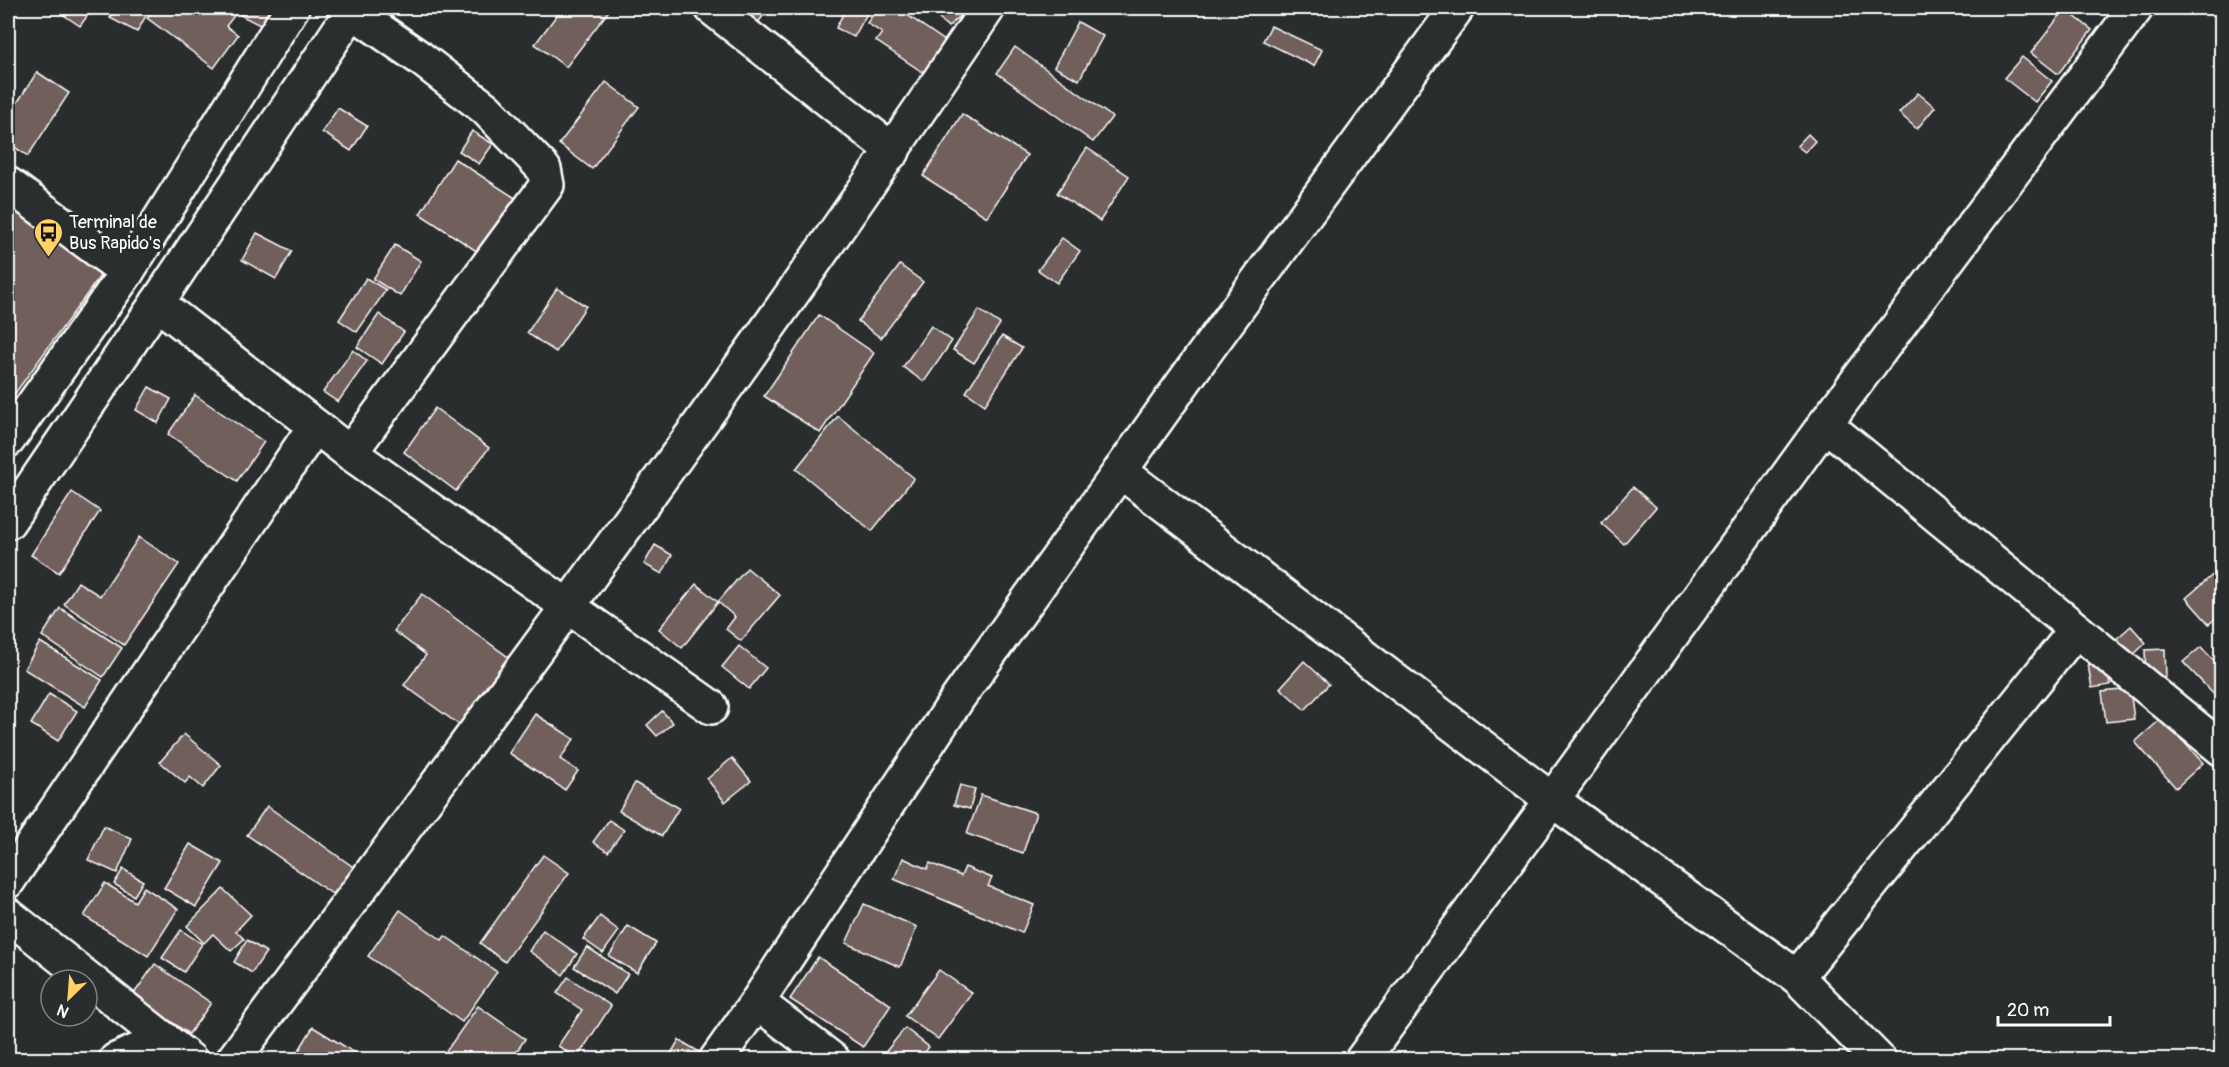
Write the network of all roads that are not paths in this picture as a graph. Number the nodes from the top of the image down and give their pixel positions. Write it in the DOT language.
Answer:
graph roads {
  1 [pos="712,8"];
  2 [pos="988,8"];
  3 [pos="1457,8"];
  4 [pos="2136,8"];
  5 [pos="353,9"];
  6 [pos="288,13"];
  7 [pos="331,43"];
  8 [pos="893,150"];
  9 [pos="8,184"];
  10 [pos="127,272"];
  11 [pos="157,303"];
  12 [pos="1826,424"];
  13 [pos="315,426"];
  14 [pos="8,440"];
  15 [pos="350,453"];
  16 [pos="1120,471"];
  17 [pos="8,522"];
  18 [pos="569,607"];
  19 [pos="2076,630"];
  20 [pos="711,707"];
  21 [pos="2222,749"];
  22 [pos="1552,800"];
  23 [pos="8,881"];
  24 [pos="8,915"];
  25 [pos="1797,977"];
  26 [pos="757,1002"];
  27 [pos="164,1039"];
  28 [pos="116,1059"];
  29 [pos="190,1059"];
  30 [pos="234,1059"];
  31 [pos="716,1059"];
  32 [pos="833,1059"];
  33 [pos="1362,1059"];
  34 [pos="1879,1059"];
  1 -- 8 [label="street"];
  2 -- 8 [label="street"];
  3 -- 16 [label="street"];
  4 -- 12 [label="street"];
  5 -- 7 [label="street"];
  5 -- 15 [label="street"];
  6 -- 7 [label="street"];
  6 -- 10 [label="street"];
  7 -- 11 [label="street"];
  8 -- 18 [label="street"];
  9 -- 10 [label="street"];
  10 -- 14 [label="street"];
  11 -- 13 [label="street"];
  11 -- 17 [label="street"];
  12 -- 19 [label="street"];
  12 -- 22 [label="street"];
  13 -- 15 [label="street"];
  13 -- 23 [label="street"];
  15 -- 18 [label="street"];
  16 -- 22 [label="street"];
  16 -- 26 [label="street"];
  18 -- 20 [label="street"];
  18 -- 30 [label="street"];
  19 -- 21 [label="street"];
  19 -- 25 [label="street"];
  22 -- 25 [label="street"];
  22 -- 33 [label="street"];
  24 -- 27 [label="street"];
  25 -- 34 [label="street"];
  26 -- 31 [label="street"];
  26 -- 32 [label="street"];
  27 -- 28 [label="street"];
  27 -- 29 [label="street"];
}
